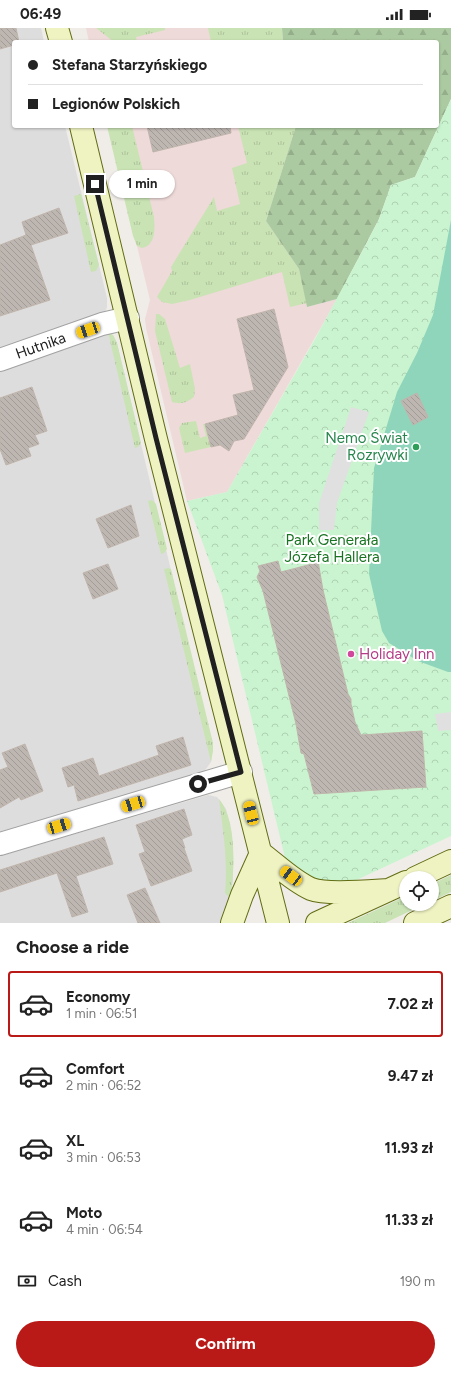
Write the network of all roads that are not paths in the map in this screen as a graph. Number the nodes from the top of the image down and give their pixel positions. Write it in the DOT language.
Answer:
graph roads {
  1 [pos="57,28"];
  2 [pos="60,40"];
  3 [pos="81,128"];
  4 [pos="128,318"];
  5 [pos="0,360"];
  6 [pos="241,772"];
  7 [pos="0,844"];
  8 [pos="261,853"];
  9 [pos="451,861"];
  10 [pos="430,871"];
  11 [pos="397,886"];
  12 [pos="451,906"];
  13 [pos="232,923"];
  14 [pos="278,923"];
  15 [pos="317,923"];
  16 [pos="415,923"];
  1 -- 2 [label="street"];
  3 -- 4 [label="street"];
  4 -- 5 [label="street, Hutnika"];
  4 -- 6 [label="street"];
  6 -- 7 [label="street"];
  6 -- 8 [label="street"];
  8 -- 11 [label="street"];
  8 -- 13 [label="street"];
  8 -- 14 [label="street"];
  9 -- 10 [label="street"];
  11 -- 15 [label="street"];
  12 -- 16 [label="street"];
}
